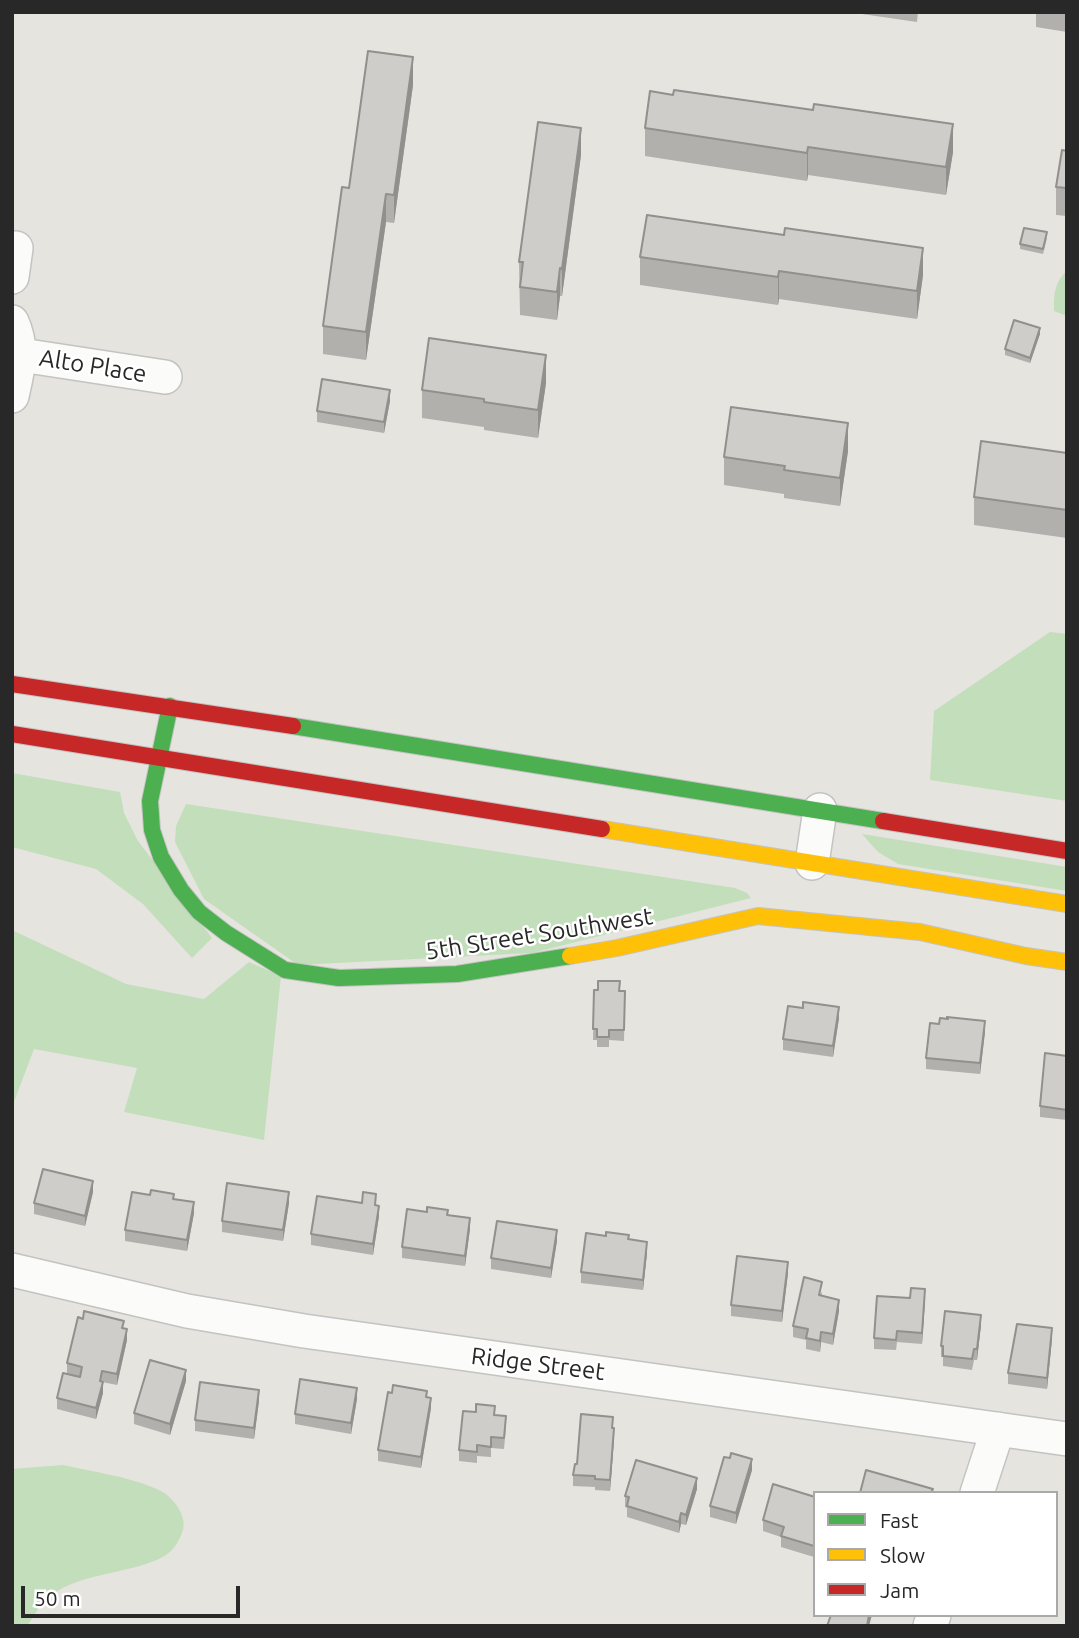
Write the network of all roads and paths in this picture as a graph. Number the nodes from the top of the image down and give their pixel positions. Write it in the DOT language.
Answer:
graph roads {
  1 [pos="12,323"];
  2 [pos="21,355"];
  3 [pos="165,377"];
  4 [pos="12,397"];
  5 [pos="12,684"];
  6 [pos="170,706"];
  7 [pos="12,734"];
  8 [pos="158,757"];
  9 [pos="820,810"];
  10 [pos="1067,851"];
  11 [pos="812,863"];
  12 [pos="1067,904"];
  13 [pos="1067,962"];
  14 [pos="12,1270"];
  15 [pos="998,1429"];
  16 [pos="1067,1439"];
  17 [pos="978,1491"];
  1 -- 2 [label="street"];
  2 -- 3 [label="street, Alto Place"];
  2 -- 4 [label="street"];
  5 -- 6 [label="main road"];
  6 -- 8 [label="main road, 5th Street Southwest"];
  6 -- 9 [label="main road"];
  7 -- 8 [label="main road"];
  8 -- 11 [label="main road"];
  8 -- 13 [label="main road, 5th Street Southwest"];
  9 -- 10 [label="main road"];
  9 -- 11 [label="street"];
  11 -- 12 [label="main road"];
  14 -- 15 [label="street, Ridge Street"];
  15 -- 16 [label="street, Ridge Street"];
  15 -- 17 [label="street"];
}
